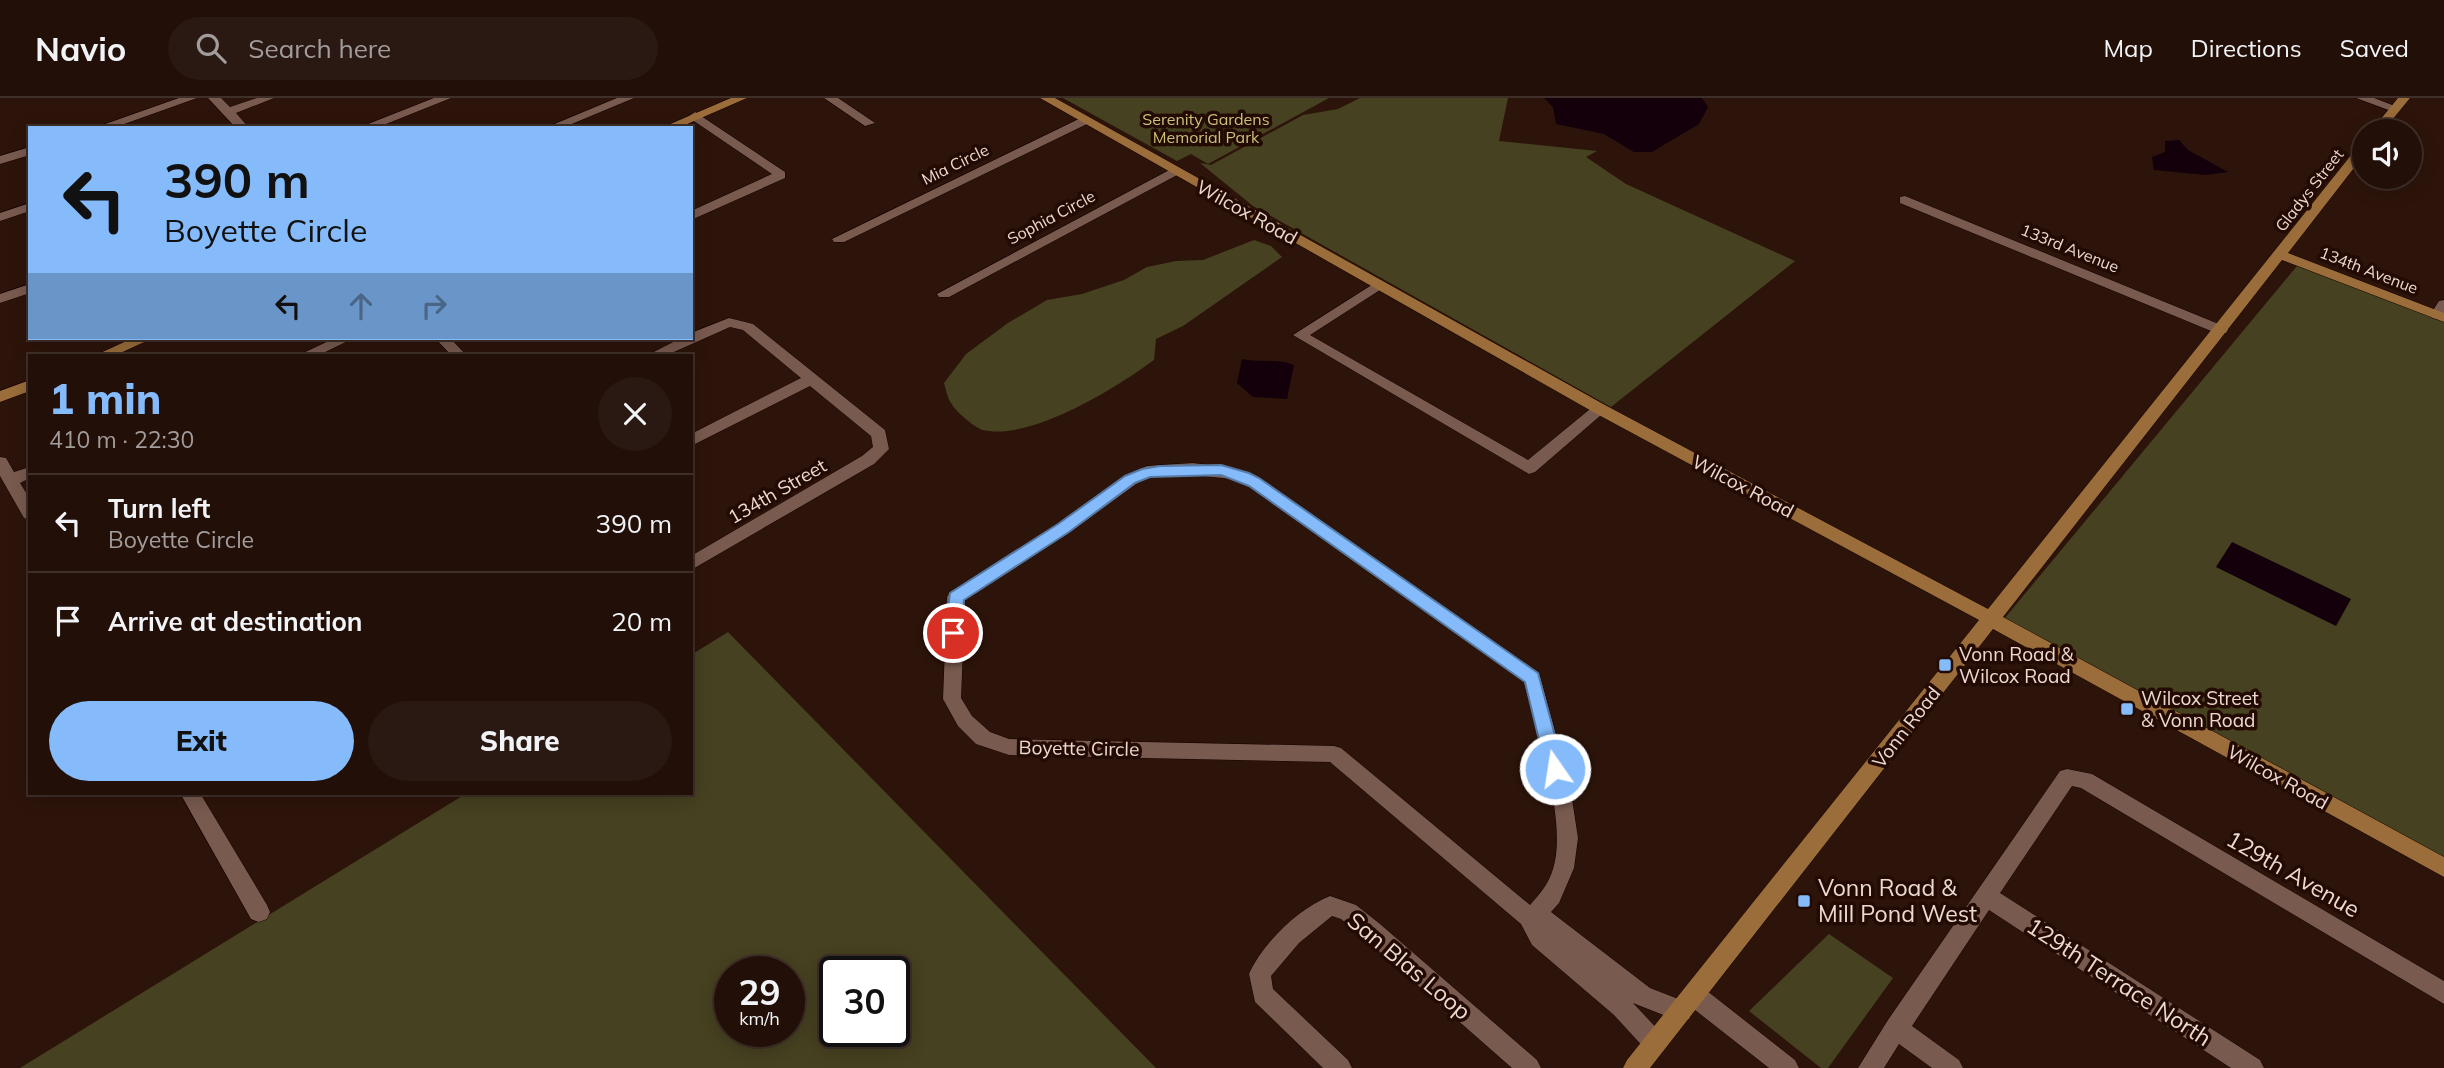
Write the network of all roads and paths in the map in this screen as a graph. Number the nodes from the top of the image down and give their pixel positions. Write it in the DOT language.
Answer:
graph roads {
  1 [pos="191,98"];
  2 [pos="214,98"];
  3 [pos="268,98"];
  4 [pos="445,98"];
  5 [pos="628,98"];
  6 [pos="741,98"];
  7 [pos="1046,98"];
  8 [pos="2362,98"];
  9 [pos="2404,98"];
  10 [pos="837,99"];
  11 [pos="2395,108"];
  12 [pos="228,112"];
  13 [pos="695,116"];
  14 [pos="2386,119"];
  15 [pos="1085,120"];
  16 [pos="869,122"];
  17 [pos="106,126"];
  18 [pos="241,126"];
  19 [pos="369,126"];
  20 [pos="556,126"];
  21 [pos="672,126"];
  22 [pos="28,152"];
  23 [pos="0,160"];
  24 [pos="2352,163"];
  25 [pos="1175,171"];
  26 [pos="1905,200"];
  27 [pos="28,208"];
  28 [pos="693,215"];
  29 [pos="0,217"];
  30 [pos="839,239"];
  31 [pos="2281,255"];
  32 [pos="1378,285"];
  33 [pos="28,289"];
  34 [pos="944,294"];
  35 [pos="0,299"];
  36 [pos="2442,312"];
  37 [pos="2221,330"];
  38 [pos="693,338"];
  39 [pos="141,340"];
  40 [pos="342,340"];
  41 [pos="444,340"];
  42 [pos="689,340"];
  43 [pos="106,354"];
  44 [pos="308,354"];
  45 [pos="458,354"];
  46 [pos="657,354"];
  47 [pos="809,380"];
  48 [pos="28,386"];
  49 [pos="0,397"];
  50 [pos="1600,410"];
  51 [pos="693,440"];
  52 [pos="0,462"];
  53 [pos="28,473"];
  54 [pos="10,480"];
  55 [pos="28,511"];
  56 [pos="693,563"];
  57 [pos="1991,620"];
  58 [pos="191,795"];
  59 [pos="2444,868"];
  60 [pos="1986,896"];
  61 [pos="259,912"];
  62 [pos="1531,919"];
  63 [pos="2444,993"];
  64 [pos="1688,1003"];
  65 [pos="1896,1028"];
  66 [pos="1656,1043"];
  67 [pos="1340,1068"];
  68 [pos="1529,1068"];
  69 [pos="1635,1068"];
  70 [pos="1787,1068"];
  71 [pos="1870,1068"];
  72 [pos="1951,1068"];
  73 [pos="2252,1068"];
  1 -- 17 [label="street"];
  2 -- 12 [label="street"];
  3 -- 12 [label="street"];
  4 -- 19 [label="street"];
  5 -- 20 [label="street"];
  6 -- 13 [label="street"];
  7 -- 15 [label="street, Wilcox Road"];
  8 -- 11 [label="street"];
  9 -- 11 [label="street"];
  10 -- 16 [label="street"];
  11 -- 14 [label="street"];
  12 -- 18 [label="street"];
  13 -- 21 [label="street"];
  13 -- 28 [label="street"];
  15 -- 25 [label="street, Wilcox Road"];
  15 -- 30 [label="street, Mia Circle"];
  22 -- 23 [label="street"];
  24 -- 31 [label="street, Gladys Street"];
  25 -- 32 [label="street, Wilcox Road"];
  25 -- 34 [label="street, Sophia Circle"];
  26 -- 37 [label="street, 133rd Avenue"];
  27 -- 29 [label="street"];
  31 -- 36 [label="street, 134th Avenue"];
  31 -- 37 [label="street, Vonn Road"];
  32 -- 50 [label="street, Wilcox Road"];
  32 -- 50 [label="street"];
  33 -- 35 [label="street"];
  37 -- 57 [label="street, Vonn Road"];
  38 -- 47 [label="street"];
  39 -- 43 [label="street"];
  40 -- 44 [label="street"];
  41 -- 45 [label="street"];
  42 -- 46 [label="street"];
  47 -- 51 [label="street"];
  47 -- 56 [label="street, 134th Street"];
  48 -- 49 [label="street"];
  50 -- 57 [label="street, Wilcox Road"];
  52 -- 54 [label="street"];
  53 -- 54 [label="street"];
  54 -- 55 [label="street"];
  57 -- 59 [label="street, Wilcox Road"];
  57 -- 64 [label="street, Vonn Road"];
  58 -- 61 [label="street"];
  60 -- 63 [label="street, 129th Avenue"];
  60 -- 65 [label="street"];
  60 -- 73 [label="street, 129th Terrace North"];
  62 -- 62 [label="street, Boyette Circle"];
  62 -- 64 [label="street, Boyette Circle"];
  62 -- 66 [label="street, Boyette Circle"];
  64 -- 66 [label="street, Vonn Road"];
  64 -- 70 [label="street, Boyette Circle"];
  65 -- 71 [label="street"];
  65 -- 72 [label="street"];
  66 -- 69 [label="street, Vonn Road"];
  67 -- 68 [label="street, San Blas Loop"];
}
